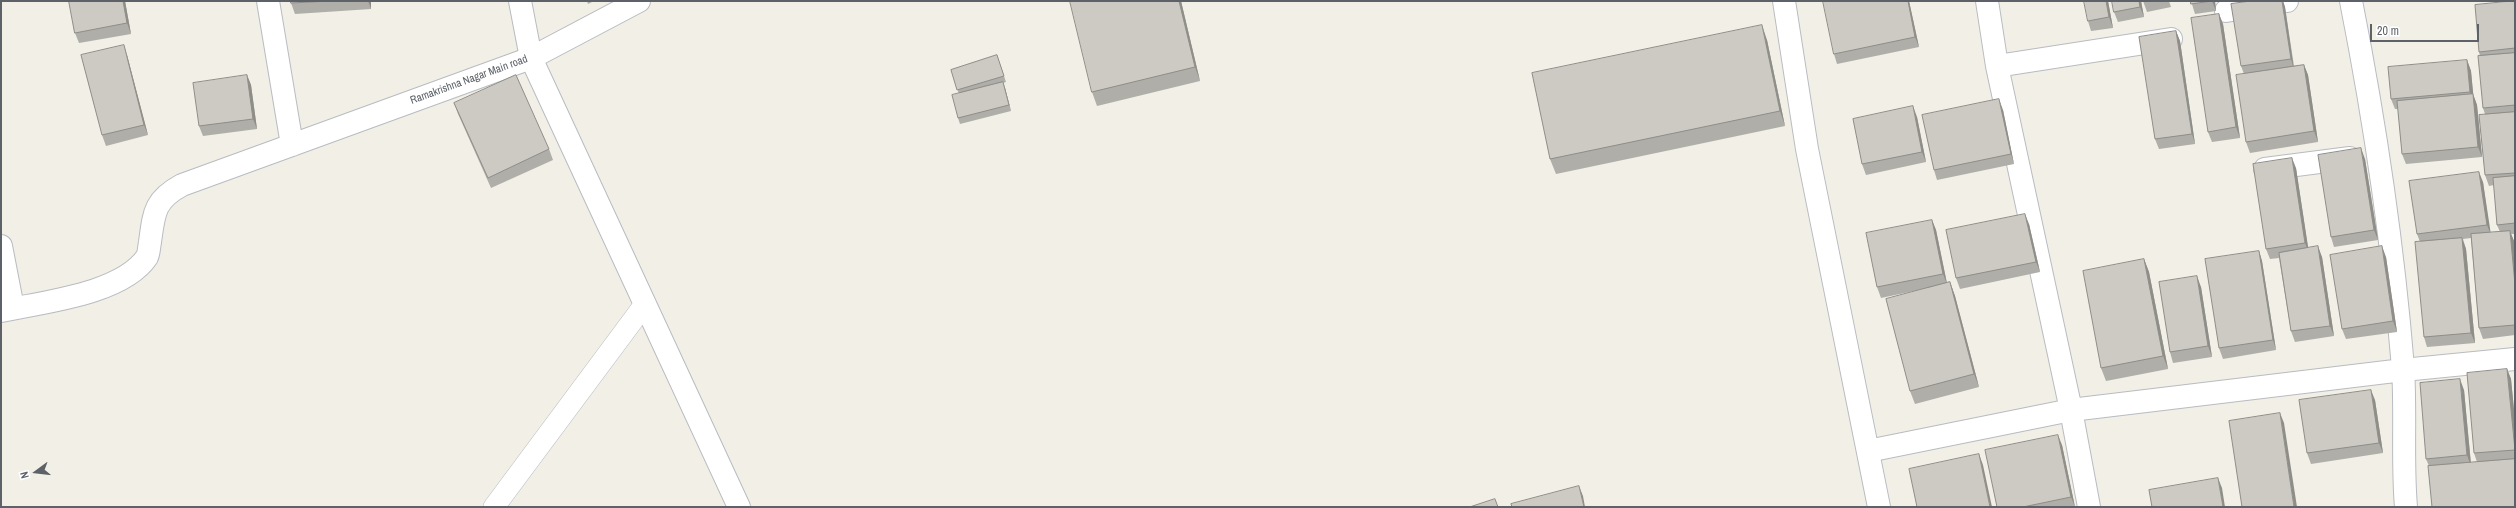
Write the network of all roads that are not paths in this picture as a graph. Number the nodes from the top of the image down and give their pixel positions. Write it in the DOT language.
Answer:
graph roads {
  1 [pos="268,1"];
  2 [pos="520,1"];
  3 [pos="639,1"];
  4 [pos="1784,1"];
  5 [pos="1987,1"];
  6 [pos="2287,1"];
  7 [pos="2351,1"];
  8 [pos="2226,11"];
  9 [pos="2174,38"];
  10 [pos="531,58"];
  11 [pos="1997,66"];
  12 [pos="292,145"];
  13 [pos="2376,155"];
  14 [pos="2263,169"];
  15 [pos="1,246"];
  16 [pos="645,304"];
  17 [pos="7,309"];
  18 [pos="2515,359"];
  19 [pos="2403,370"];
  20 [pos="2071,410"];
  21 [pos="1868,451"];
  22 [pos="494,507"];
  23 [pos="739,507"];
  24 [pos="1879,507"];
  25 [pos="2089,507"];
  26 [pos="2406,507"];
  1 -- 12 [label="street"];
  2 -- 10 [label="street"];
  3 -- 10 [label="street, Ramakrishna Nagar Main road"];
  4 -- 21 [label="street"];
  5 -- 11 [label="street"];
  6 -- 8 [label="street"];
  7 -- 13 [label="street"];
  9 -- 11 [label="street"];
  10 -- 12 [label="street, Ramakrishna Nagar Main road"];
  10 -- 16 [label="street"];
  11 -- 20 [label="street"];
  12 -- 17 [label="street, Ramakrishna Nagar Main road"];
  13 -- 14 [label="street"];
  13 -- 19 [label="street"];
  15 -- 17 [label="street"];
  16 -- 22 [label="lane"];
  16 -- 23 [label="street"];
  18 -- 19 [label="street"];
  19 -- 20 [label="street"];
  19 -- 26 [label="street"];
  20 -- 21 [label="street"];
  20 -- 25 [label="street"];
  21 -- 24 [label="street"];
}
